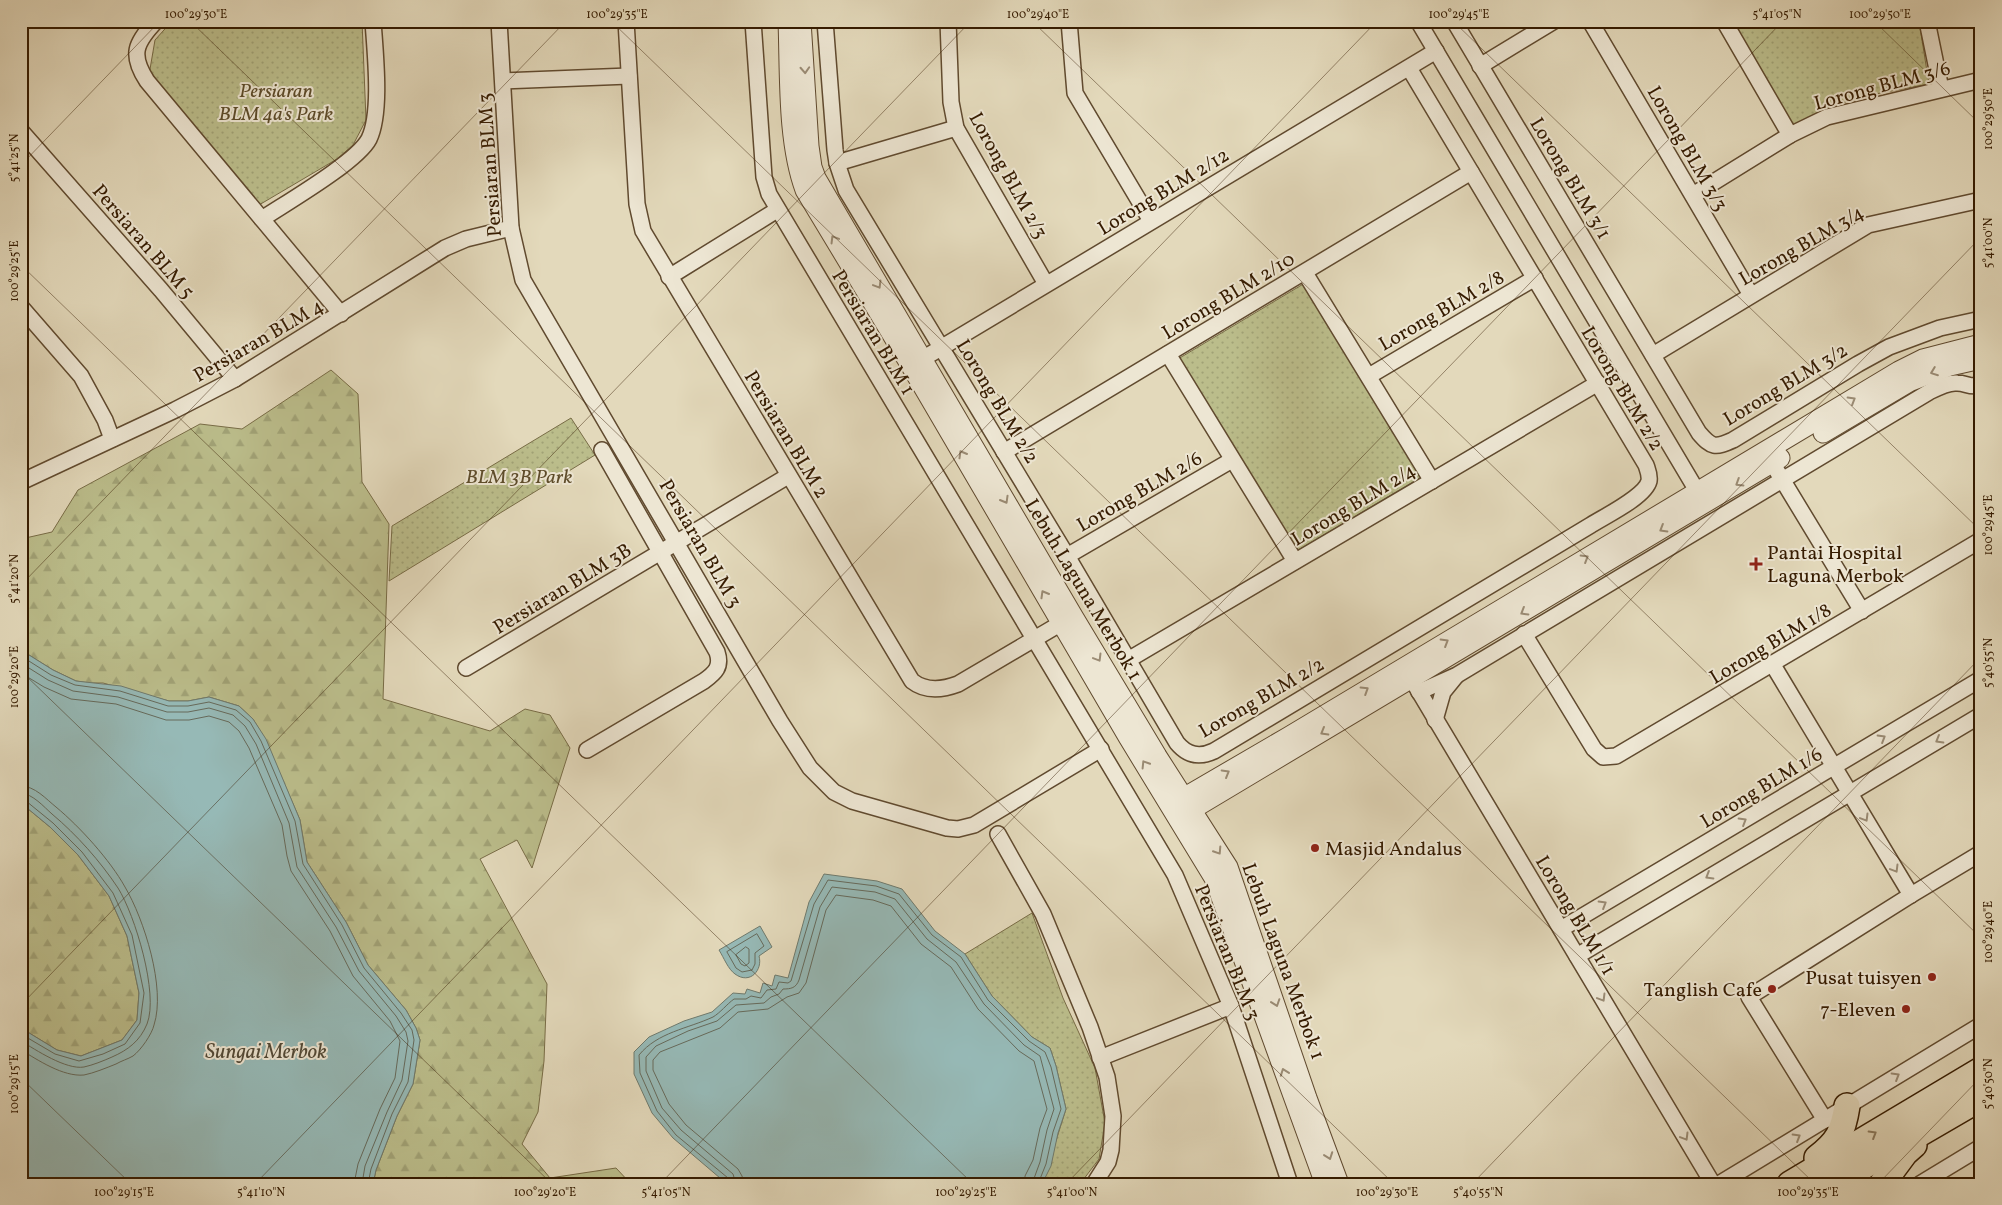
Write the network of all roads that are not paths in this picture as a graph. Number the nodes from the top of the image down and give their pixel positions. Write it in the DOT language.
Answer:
graph roads {
  1 [pos="156,21"];
  2 [pos="373,21"];
  3 [pos="499,21"];
  4 [pos="626,21"];
  5 [pos="753,21"];
  6 [pos="788,21"];
  7 [pos="801,21"];
  8 [pos="825,21"];
  9 [pos="948,21"];
  10 [pos="1070,21"];
  11 [pos="1418,21"];
  12 [pos="1454,21"];
  13 [pos="1554,21"];
  14 [pos="1590,21"];
  15 [pos="1724,21"];
  16 [pos="1927,21"];
  17 [pos="1436,51"];
  18 [pos="1480,66"];
  19 [pos="1409,68"];
  20 [pos="629,76"];
  21 [pos="1981,80"];
  22 [pos="503,81"];
  23 [pos="1942,89"];
  24 [pos="956,128"];
  25 [pos="21,131"];
  26 [pos="1790,136"];
  27 [pos="837,164"];
  28 [pos="1471,172"];
  29 [pos="1693,195"];
  30 [pos="1981,200"];
  31 [pos="777,210"];
  32 [pos="262,219"];
  33 [pos="1151,221"];
  34 [pos="511,228"];
  35 [pos="1305,273"];
  36 [pos="670,277"];
  37 [pos="1535,278"];
  38 [pos="1046,284"];
  39 [pos="1752,296"];
  40 [pos="341,314"];
  41 [pos="24,316"];
  42 [pos="1981,319"];
  43 [pos="1981,344"];
  44 [pos="942,347"];
  45 [pos="1168,354"];
  46 [pos="1653,355"];
  47 [pos="1981,359"];
  48 [pos="916,362"];
  49 [pos="1369,376"];
  50 [pos="235,379"];
  51 [pos="1598,383"];
  52 [pos="1978,390"];
  53 [pos="112,439"];
  54 [pos="602,450"];
  55 [pos="1004,452"];
  56 [pos="1769,457"];
  57 [pos="1232,460"];
  58 [pos="788,476"];
  59 [pos="1782,479"];
  60 [pos="1432,481"];
  61 [pos="21,482"];
  62 [pos="1701,497"];
  63 [pos="1981,540"];
  64 [pos="677,542"];
  65 [pos="660,553"];
  66 [pos="1067,556"];
  67 [pos="1295,561"];
  68 [pos="1862,611"];
  69 [pos="1068,620"];
  70 [pos="1524,634"];
  71 [pos="1035,639"];
  72 [pos="1128,660"];
  73 [pos="1773,665"];
  74 [pos="466,668"];
  75 [pos="1457,675"];
  76 [pos="1411,679"];
  77 [pos="1981,679"];
  78 [pos="1981,715"];
  79 [pos="1435,720"];
  80 [pos="1101,748"];
  81 [pos="587,750"];
  82 [pos="1834,767"];
  83 [pos="1850,792"];
  84 [pos="1181,808"];
  85 [pos="998,834"];
  86 [pos="1981,853"];
  87 [pos="1911,894"];
  88 [pos="1561,929"];
  89 [pos="1577,956"];
  90 [pos="1231,1006"];
  91 [pos="1981,1025"];
  92 [pos="1100,1058"];
  93 [pos="1981,1070"];
  94 [pos="1981,1098"];
  95 [pos="1847,1106"];
  96 [pos="1825,1120"];
  97 [pos="1936,1125"];
  98 [pos="1981,1148"];
  99 [pos="1796,1180"];
  100 [pos="1094,1184"];
  101 [pos="1290,1184"];
  102 [pos="1325,1184"];
  103 [pos="1339,1184"];
  104 [pos="1714,1184"];
  105 [pos="1720,1184"];
  106 [pos="1834,1184"];
  107 [pos="1882,1184"];
  108 [pos="1920,1184"];
  1 -- 32 [label="street"];
  2 -- 32 [label="street"];
  3 -- 22 [label="street, Persiaran BLM 3"];
  4 -- 20 [label="street, Persiaran BLM 2"];
  5 -- 31 [label="street, Persiaran BLM 1"];
  48 -- 6 [label="street, Lebuh Laguna Merbok 1, one-way"];
  7 -- 48 [label="street, Lebuh Laguna Merbok 1, one-way"];
  8 -- 27 [label="street, Lorong BLM 2/2"];
  9 -- 24 [label="street, Lorong BLM 2/3"];
  10 -- 33 [label="street"];
  11 -- 17 [label="street"];
  12 -- 18 [label="street, Lorong BLM 3/1"];
  13 -- 18 [label="street"];
  14 -- 29 [label="street, Lorong BLM 3/3"];
  15 -- 26 [label="street"];
  16 -- 23 [label="street"];
  17 -- 19 [label="street, Lorong BLM 2/12"];
  17 -- 62 [label="street"];
  18 -- 46 [label="street, Lorong BLM 3/1"];
  19 -- 28 [label="street, Lorong BLM 2/2"];
  19 -- 33 [label="street, Lorong BLM 2/12"];
  20 -- 22 [label="street"];
  20 -- 36 [label="street, Persiaran BLM 2"];
  21 -- 23 [label="street, Lorong BLM 3/6"];
  22 -- 34 [label="street, Persiaran BLM 3"];
  23 -- 26 [label="street, Lorong BLM 3/6"];
  24 -- 27 [label="street"];
  24 -- 38 [label="street, Lorong BLM 2/3"];
  25 -- 50 [label="street, Persiaran BLM 5"];
  26 -- 29 [label="street, Lorong BLM 3/6"];
  27 -- 44 [label="street, Lorong BLM 2/2"];
  28 -- 35 [label="street, Lorong BLM 2/10"];
  28 -- 37 [label="street, Lorong BLM 2/2"];
  29 -- 39 [label="street, Lorong BLM 3/3"];
  30 -- 39 [label="street, Lorong BLM 3/4"];
  31 -- 36 [label="street"];
  31 -- 71 [label="street, Persiaran BLM 1"];
  32 -- 40 [label="street"];
  33 -- 38 [label="street, Lorong BLM 2/12"];
  34 -- 40 [label="street, Persiaran BLM 4"];
  34 -- 64 [label="street, Persiaran BLM 3"];
  35 -- 45 [label="street, Lorong BLM 2/10"];
  35 -- 49 [label="street"];
  36 -- 58 [label="street, Persiaran BLM 2"];
  37 -- 49 [label="street, Lorong BLM 2/8"];
  37 -- 51 [label="street, Lorong BLM 2/2"];
  38 -- 44 [label="street, Lorong BLM 2/12"];
  39 -- 46 [label="street, Lorong BLM 3/4"];
  40 -- 50 [label="street, Persiaran BLM 4"];
  41 -- 53 [label="street"];
  42 -- 46 [label="street, Lorong BLM 3/2"];
  56 -- 43 [label="street, one-way"];
  44 -- 48 [label="street, Lorong BLM 2/12"];
  44 -- 55 [label="street, Lorong BLM 2/2"];
  45 -- 55 [label="street, Lorong BLM 2/10"];
  45 -- 57 [label="street"];
  47 -- 56 [label="street, one-way"];
  48 -- 69 [label="street, Lebuh Laguna Merbok 1"];
  49 -- 60 [label="street"];
  50 -- 53 [label="street, Persiaran BLM 4"];
  51 -- 60 [label="street, Lorong BLM 2/4"];
  51 -- 72 [label="street, Lorong BLM 2/2"];
  52 -- 59 [label="street"];
  53 -- 61 [label="street, Persiaran BLM 4"];
  54 -- 65 [label="street"];
  55 -- 66 [label="street, Lorong BLM 2/2"];
  56 -- 59 [label="street"];
  56 -- 62 [label="street"];
  57 -- 66 [label="street, Lorong BLM 2/6"];
  57 -- 67 [label="street"];
  58 -- 64 [label="street, Persiaran BLM 3B"];
  58 -- 71 [label="street, Persiaran BLM 2"];
  59 -- 68 [label="street"];
  59 -- 70 [label="street"];
  60 -- 67 [label="street, Lorong BLM 2/4"];
  62 -- 76 [label="street"];
  63 -- 68 [label="street, Lorong BLM 1/8"];
  64 -- 65 [label="street, Persiaran BLM 3B"];
  64 -- 80 [label="street, Persiaran BLM 3"];
  65 -- 74 [label="street, Persiaran BLM 3B"];
  65 -- 81 [label="street"];
  66 -- 72 [label="street, Lorong BLM 2/2"];
  67 -- 72 [label="street, Lorong BLM 2/4"];
  68 -- 73 [label="street, Lorong BLM 1/8"];
  69 -- 71 [label="street, Persiaran BLM 2"];
  69 -- 84 [label="street, Lebuh Laguna Merbok 1"];
  70 -- 73 [label="street, Lorong BLM 1/8"];
  70 -- 75 [label="street"];
  71 -- 80 [label="street, Persiaran BLM 3"];
  73 -- 82 [label="street"];
  75 -- 76 [label="street"];
  75 -- 79 [label="street"];
  76 -- 79 [label="street, Lorong BLM 1/1"];
  76 -- 84 [label="street"];
  82 -- 77 [label="street, Lorong BLM 1/6, one-way"];
  78 -- 83 [label="street, one-way"];
  79 -- 88 [label="street, Lorong BLM 1/1"];
  80 -- 90 [label="street, Persiaran BLM 3"];
  82 -- 83 [label="street"];
  88 -- 82 [label="street, Lorong BLM 1/6, one-way"];
  83 -- 87 [label="street, one-way"];
  83 -- 89 [label="street, one-way"];
  102 -- 84 [label="street, Lebuh Laguna Merbok 1, one-way"];
  84 -- 103 [label="street, Lebuh Laguna Merbok 1, one-way"];
  85 -- 92 [label="street"];
  86 -- 87 [label="street"];
  87 -- 96 [label="street"];
  88 -- 89 [label="street, Lorong BLM 1/1"];
  89 -- 104 [label="street, Lorong BLM 1/1, one-way"];
  90 -- 92 [label="street"];
  90 -- 101 [label="street, Persiaran BLM 3"];
  95 -- 91 [label="street, one-way"];
  92 -- 100 [label="street"];
  99 -- 93 [label="highway, one-way"];
  94 -- 97 [label="highway"];
  95 -- 96 [label="street"];
  95 -- 99 [label="highway"];
  105 -- 96 [label="street, one-way"];
  97 -- 106 [label="highway"];
  97 -- 107 [label="highway"];
  98 -- 108 [label="street"];
}
